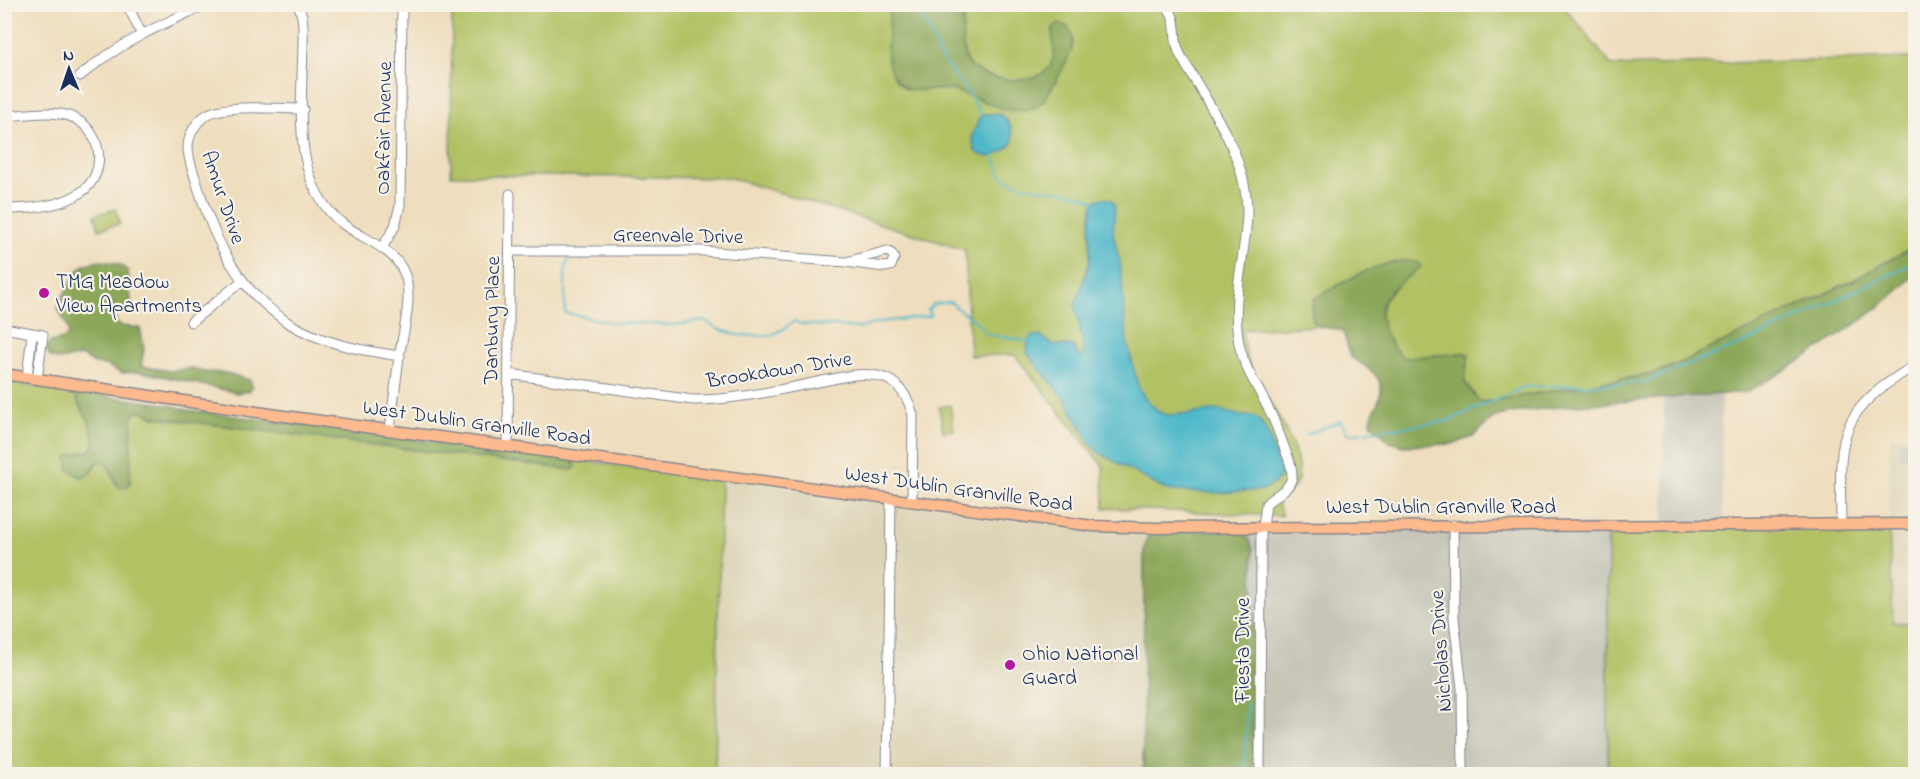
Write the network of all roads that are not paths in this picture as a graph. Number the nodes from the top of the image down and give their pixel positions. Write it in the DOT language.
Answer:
graph roads {
  1 [pos="127,4"];
  2 [pos="208,4"];
  3 [pos="298,4"];
  4 [pos="402,4"];
  5 [pos="1164,4"];
  6 [pos="141,33"];
  7 [pos="80,75"];
  8 [pos="303,110"];
  9 [pos="4,116"];
  10 [pos="510,194"];
  11 [pos="4,209"];
  12 [pos="382,248"];
  13 [pos="510,251"];
  14 [pos="846,262"];
  15 [pos="242,281"];
  16 [pos="190,322"];
  17 [pos="4,328"];
  18 [pos="32,334"];
  19 [pos="400,356"];
  20 [pos="1916,364"];
  21 [pos="4,374"];
  22 [pos="509,374"];
  23 [pos="32,378"];
  24 [pos="390,429"];
  25 [pos="508,446"];
  26 [pos="891,498"];
  27 [pos="912,501"];
  28 [pos="1841,524"];
  29 [pos="1916,524"];
  30 [pos="1453,525"];
  31 [pos="1262,526"];
  32 [pos="887,774"];
  33 [pos="1260,774"];
  34 [pos="1463,774"];
  1 -- 6 [label="street"];
  2 -- 6 [label="street"];
  3 -- 8 [label="street"];
  4 -- 12 [label="street, Oakfair Avenue"];
  5 -- 31 [label="street, Fiesta Drive"];
  6 -- 7 [label="street"];
  8 -- 12 [label="street"];
  8 -- 15 [label="street, Amur Drive"];
  9 -- 11 [label="street"];
  10 -- 13 [label="street, Danbury Place"];
  12 -- 19 [label="street"];
  13 -- 14 [label="street, Greenvale Drive"];
  13 -- 22 [label="street, Danbury Place"];
  15 -- 16 [label="street"];
  15 -- 19 [label="street, Amur Drive"];
  17 -- 18 [label="street"];
  18 -- 23 [label="street"];
  18 -- 23 [label="street"];
  19 -- 24 [label="street"];
  20 -- 28 [label="street"];
  21 -- 23 [label="main road, West Dublin Granville Road"];
  22 -- 25 [label="street, Danbury Place"];
  22 -- 27 [label="street, Brookdown Drive"];
  23 -- 24 [label="main road, West Dublin Granville Road"];
  24 -- 25 [label="main road, West Dublin Granville Road"];
  25 -- 26 [label="main road, West Dublin Granville Road"];
  26 -- 27 [label="main road, West Dublin Granville Road"];
  26 -- 32 [label="street"];
  27 -- 31 [label="main road, West Dublin Granville Road"];
  28 -- 29 [label="main road, West Dublin Granville Road"];
  28 -- 30 [label="main road, West Dublin Granville Road"];
  30 -- 31 [label="main road, West Dublin Granville Road"];
  30 -- 34 [label="street, Nicholas Drive"];
  31 -- 33 [label="street, Fiesta Drive"];
}
